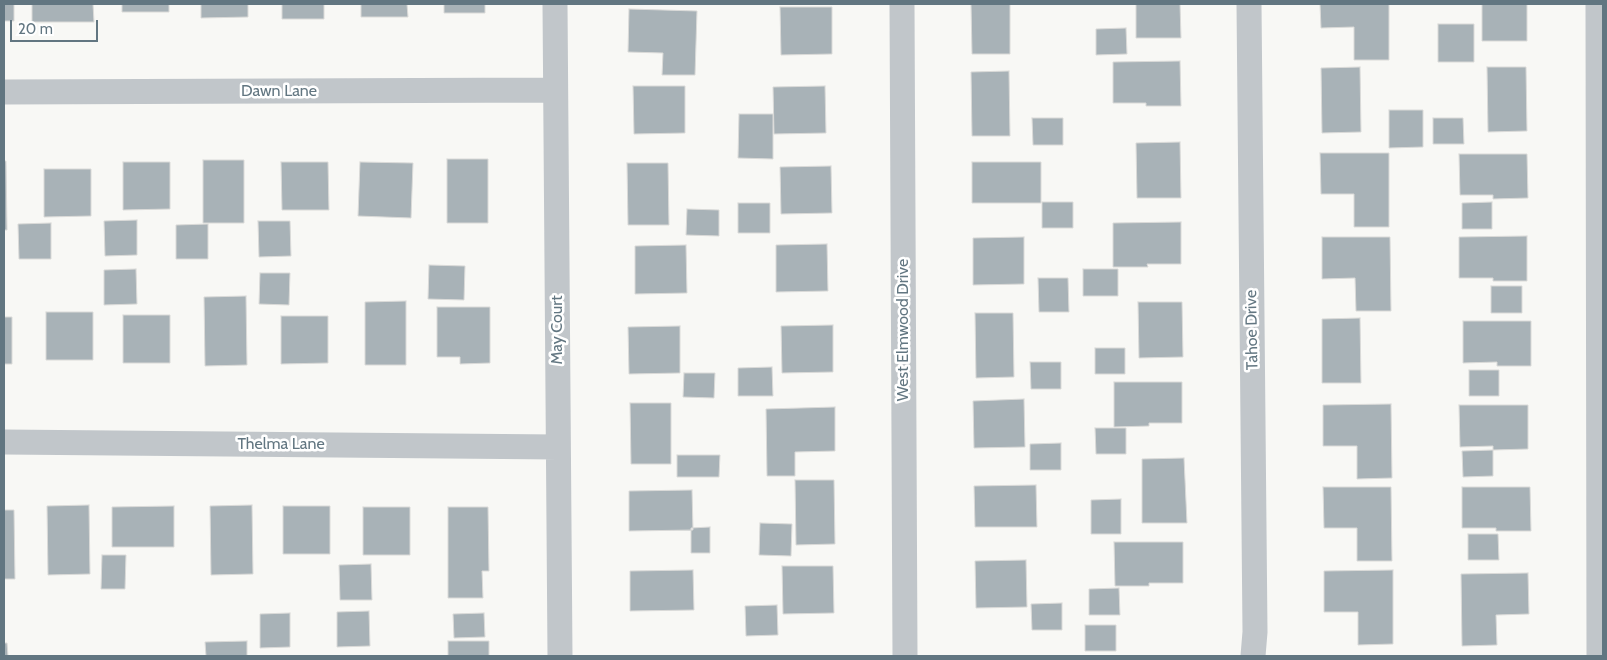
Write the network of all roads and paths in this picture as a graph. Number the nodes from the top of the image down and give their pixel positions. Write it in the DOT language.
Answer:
graph roads {
  1 [pos="555,4"];
  2 [pos="902,4"];
  3 [pos="1249,4"];
  4 [pos="1598,4"];
  5 [pos="555,90"];
  6 [pos="4,92"];
  7 [pos="4,442"];
  8 [pos="558,447"];
  9 [pos="560,656"];
  10 [pos="905,656"];
  11 [pos="1253,656"];
  12 [pos="1599,656"];
  1 -- 5 [label="street, May Court"];
  2 -- 10 [label="street, West Elmwood Drive"];
  3 -- 11 [label="street, Tahoe Drive"];
  4 -- 12 [label="street"];
  5 -- 6 [label="street, Dawn Lane"];
  5 -- 8 [label="street, May Court"];
  7 -- 8 [label="street, Thelma Lane"];
  8 -- 9 [label="street, May Court"];
}
